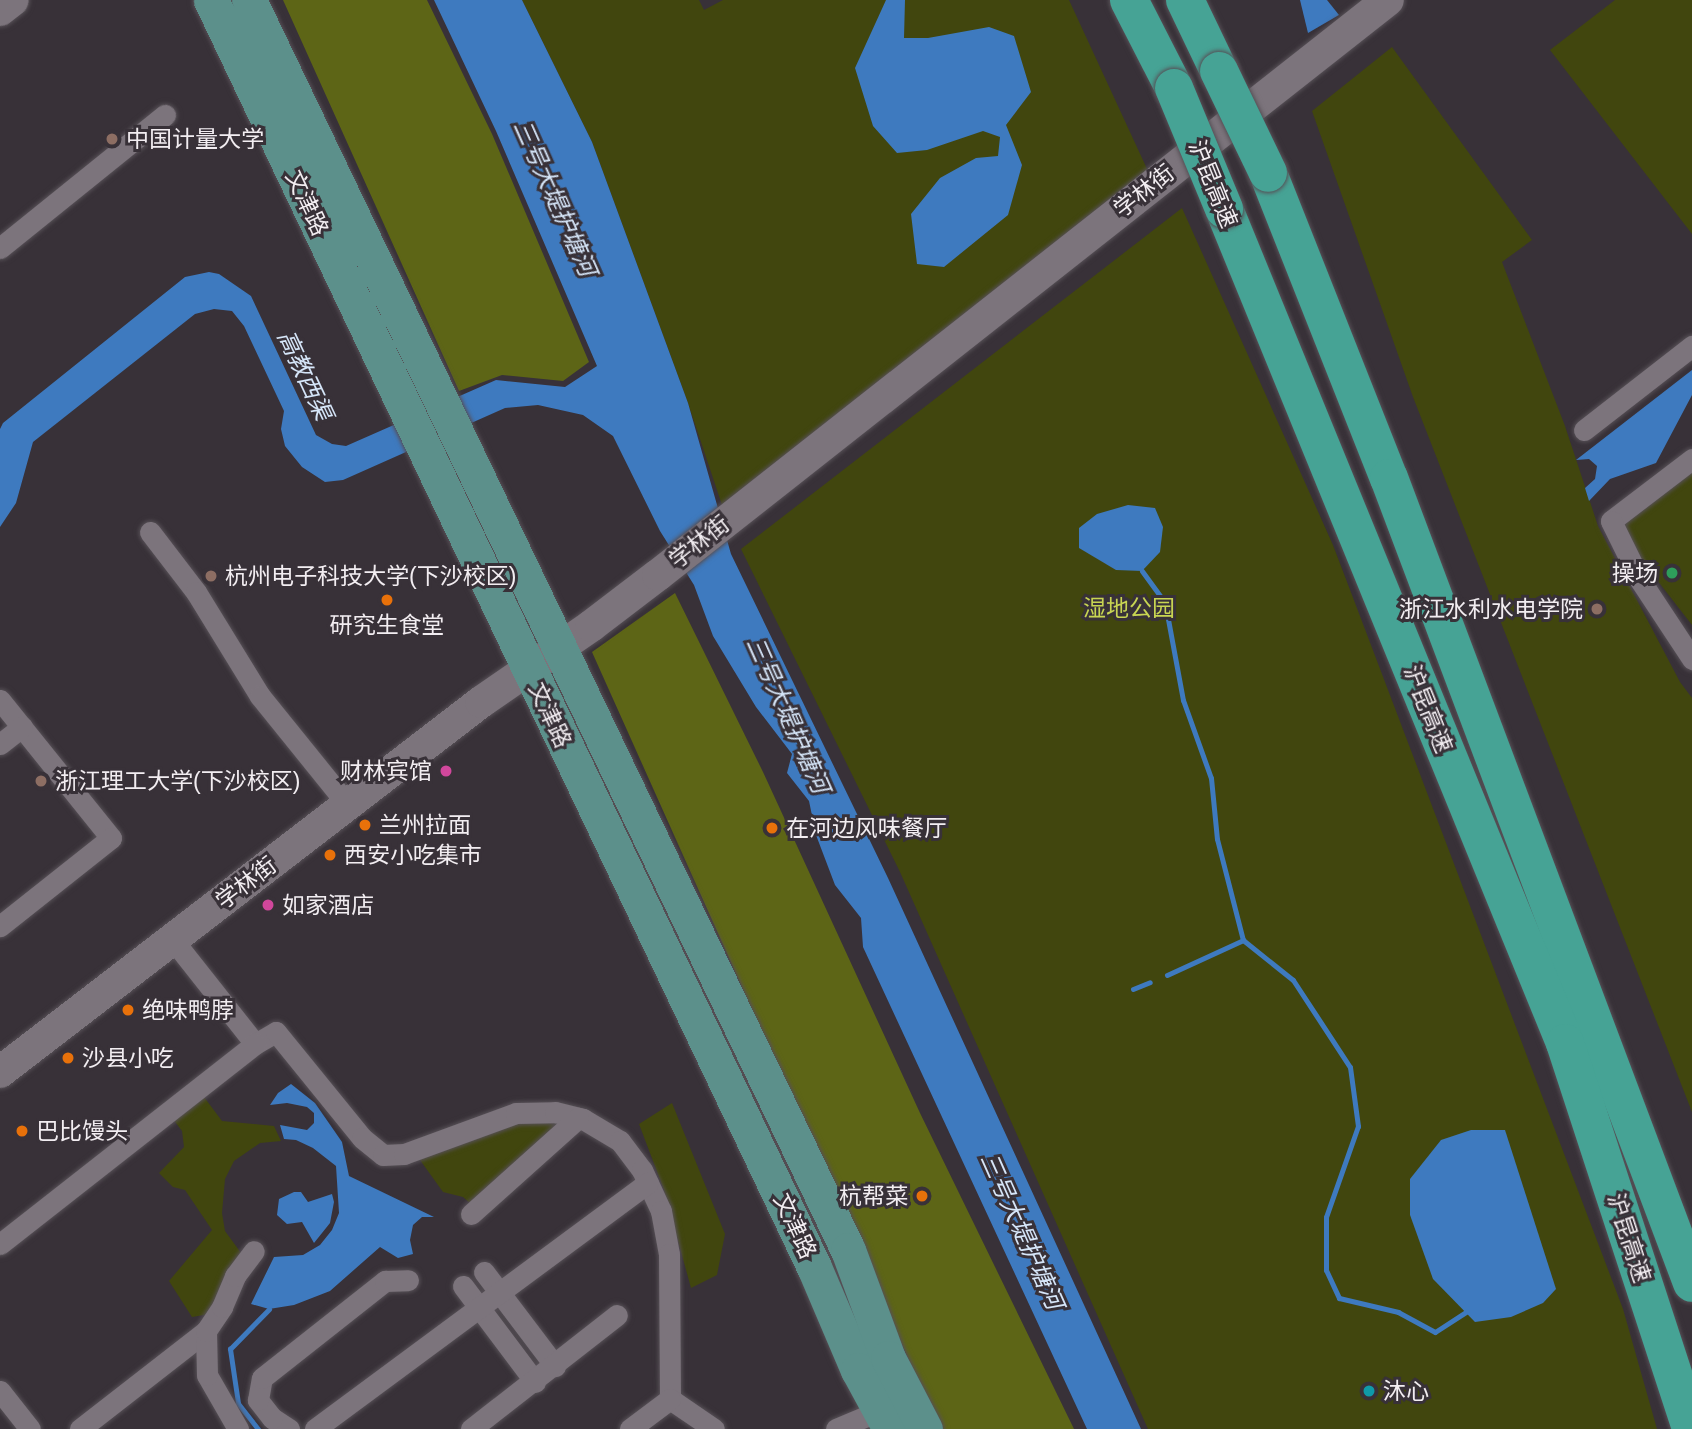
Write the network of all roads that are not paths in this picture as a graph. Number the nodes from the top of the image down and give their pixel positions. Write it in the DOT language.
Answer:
graph roads {
  1 [pos="13,0"];
  2 [pos="211,0"];
  3 [pos="249,0"];
  4 [pos="1131,0"];
  5 [pos="1185,0"];
  6 [pos="1191,0"];
  7 [pos="1388,0"];
  8 [pos="0,10"];
  9 [pos="1219,71"];
  10 [pos="165,116"];
  11 [pos="0,248"];
  12 [pos="1692,346"];
  13 [pos="413,386"];
  14 [pos="1584,430"];
  15 [pos="1692,458"];
  16 [pos="150,532"];
  17 [pos="557,648"];
  18 [pos="1692,659"];
  19 [pos="528,668"];
  20 [pos="0,700"];
  21 [pos="22,727"];
  22 [pos="0,744"];
  23 [pos="348,805"];
  24 [pos="0,926"];
  25 [pos="173,940"];
  26 [pos="255,1044"];
  27 [pos="0,1072"];
  28 [pos="578,1118"];
  29 [pos="648,1183"];
  30 [pos="471,1214"];
  31 [pos="0,1244"];
  32 [pos="254,1251"];
  33 [pos="484,1272"];
  34 [pos="408,1280"];
  35 [pos="1692,1283"];
  36 [pos="463,1286"];
  37 [pos="501,1292"];
  38 [pos="480,1308"];
  39 [pos="617,1315"];
  40 [pos="206,1331"];
  41 [pos="555,1366"];
  42 [pos="535,1382"];
  43 [pos="0,1391"];
  44 [pos="670,1399"];
  45 [pos="886,1420"];
  46 [pos="30,1429"];
  47 [pos="80,1429"];
  48 [pos="237,1429"];
  49 [pos="289,1429"];
  50 [pos="316,1429"];
  51 [pos="471,1429"];
  52 [pos="630,1429"];
  53 [pos="715,1429"];
  54 [pos="836,1429"];
  55 [pos="925,1429"];
  56 [pos="1691,1429"];
  1 -- 8 [label="main road"];
  2 -- 13 [label="main road, 文津路"];
  3 -- 13 [label="main road, 文津路"];
  4 -- 56 [label="highway, 沪昆高速, bridge"];
  5 -- 9 [label="highway, 沪昆高速"];
  6 -- 9 [label="highway"];
  7 -- 17 [label="main road, 学林街"];
  9 -- 35 [label="highway, 沪昆高速, bridge"];
  10 -- 11 [label="street"];
  12 -- 14 [label="street"];
  13 -- 17 [label="main road, 文津路"];
  13 -- 19 [label="main road, 文津路"];
  15 -- 18 [label="street"];
  16 -- 23 [label="street"];
  17 -- 19 [label="main road, 学林街"];
  17 -- 55 [label="main road, 文津路"];
  19 -- 23 [label="main road, 学林街"];
  19 -- 45 [label="main road, 文津路"];
  20 -- 21 [label="street"];
  21 -- 22 [label="street"];
  21 -- 24 [label="street"];
  23 -- 25 [label="main road, 学林街"];
  25 -- 26 [label="street"];
  25 -- 27 [label="main road, 学林街"];
  26 -- 28 [label="street"];
  26 -- 31 [label="street"];
  28 -- 29 [label="street"];
  28 -- 30 [label="street"];
  29 -- 37 [label="street"];
  29 -- 44 [label="street"];
  32 -- 40 [label="street"];
  33 -- 37 [label="street"];
  34 -- 49 [label="street"];
  36 -- 38 [label="street"];
  37 -- 38 [label="street"];
  37 -- 41 [label="street"];
  38 -- 42 [label="street"];
  38 -- 50 [label="street"];
  39 -- 41 [label="street"];
  40 -- 47 [label="street"];
  40 -- 48 [label="street"];
  41 -- 42 [label="street"];
  42 -- 51 [label="street"];
  43 -- 46 [label="street"];
  44 -- 52 [label="street"];
  44 -- 53 [label="street"];
  45 -- 54 [label="street"];
}
